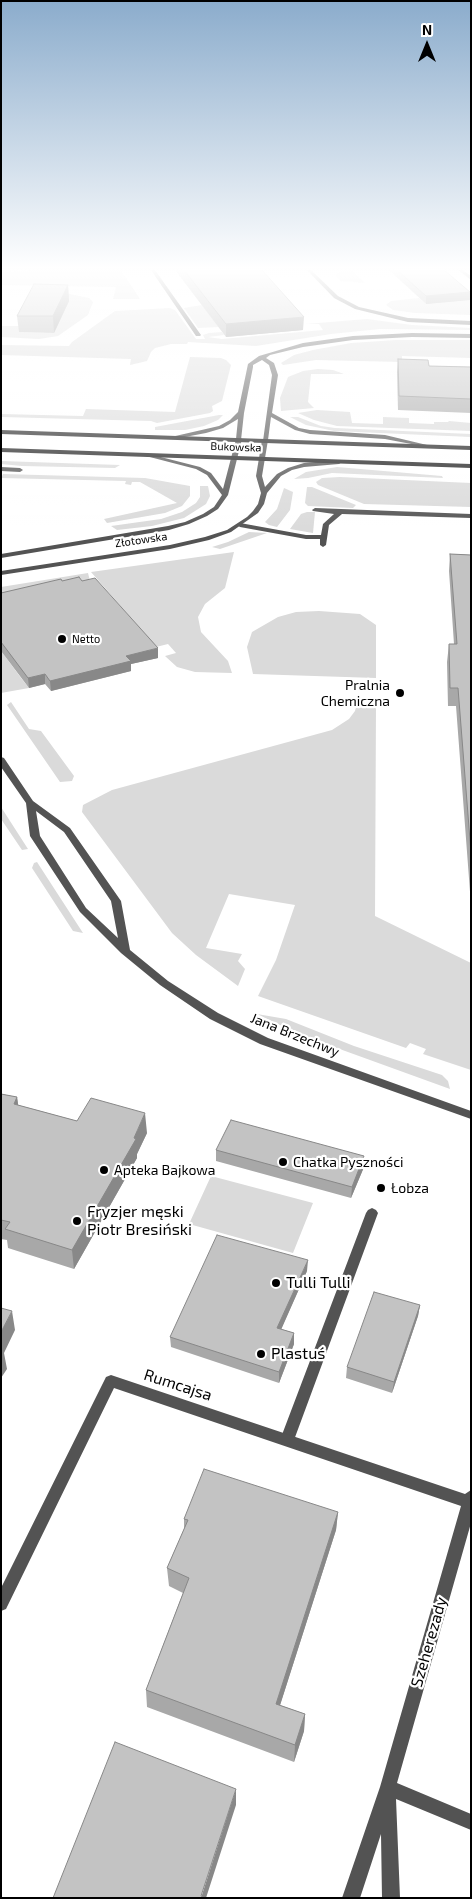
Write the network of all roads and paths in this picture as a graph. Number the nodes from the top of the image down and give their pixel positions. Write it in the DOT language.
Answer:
graph roads {
  1 [pos="260,359"];
  2 [pos="262,359"];
  3 [pos="241,413"];
  4 [pos="270,414"];
  5 [pos="1,432"];
  6 [pos="174,437"];
  7 [pos="239,439"];
  8 [pos="265,440"];
  9 [pos="425,446"];
  10 [pos="471,448"];
  11 [pos="1,450"];
  12 [pos="143,454"];
  13 [pos="235,457"];
  14 [pos="262,458"];
  15 [pos="344,461"];
  16 [pos="471,466"];
  17 [pos="1,470"];
  18 [pos="20,470"];
  19 [pos="264,493"];
  20 [pos="225,495"];
  21 [pos="315,510"];
  22 [pos="340,512"];
  23 [pos="471,516"];
  24 [pos="240,525"];
  25 [pos="323,537"];
  26 [pos="323,545"];
  27 [pos="1,556"];
  28 [pos="1,573"];
  29 [pos="1,760"];
  30 [pos="30,803"];
  31 [pos="125,951"];
  32 [pos="471,1115"];
  33 [pos="372,1213"];
  34 [pos="287,1440"];
  35 [pos="470,1499"];
  36 [pos="1,1604"];
  37 [pos="388,1787"];
  38 [pos="471,1822"];
  39 [pos="351,1898"];
  40 [pos="391,1898"];
  1 -- 3 [label="street"];
  2 -- 4 [label="street"];
  3 -- 6 [label="street"];
  3 -- 7 [label="street"];
  4 -- 8 [label="street"];
  4 -- 9 [label="street"];
  5 -- 6 [label="main road, Bukowska"];
  6 -- 7 [label="main road, Bukowska"];
  7 -- 8 [label="main road, Bukowska"];
  7 -- 13 [label="street"];
  8 -- 9 [label="main road, Bukowska"];
  8 -- 14 [label="street"];
  9 -- 10 [label="main road, Bukowska"];
  11 -- 12 [label="main road, Bukowska"];
  12 -- 13 [label="main road, Bukowska"];
  12 -- 20 [label="street"];
  13 -- 14 [label="main road, Bukowska"];
  13 -- 20 [label="street"];
  14 -- 15 [label="main road, Bukowska"];
  14 -- 19 [label="street"];
  15 -- 16 [label="main road, Bukowska"];
  15 -- 19 [label="street, Złotowska"];
  17 -- 18 [label="street"];
  19 -- 24 [label="street, Złotowska"];
  20 -- 27 [label="street, Złotowska"];
  21 -- 22 [label="street"];
  22 -- 23 [label="street"];
  22 -- 25 [label="street"];
  24 -- 25 [label="street"];
  24 -- 28 [label="street, Złotowska"];
  25 -- 26 [label="street"];
  29 -- 30 [label="street, Jana Brzechwy"];
  30 -- 31 [label="street, Jana Brzechwy"];
  30 -- 31 [label="street, Jana Brzechwy"];
  31 -- 32 [label="street, Jana Brzechwy"];
  33 -- 34 [label="street"];
  34 -- 35 [label="street, Rumcajsa"];
  34 -- 36 [label="street, Rumcajsa"];
  35 -- 37 [label="street, Szeherezady"];
  37 -- 38 [label="street"];
  37 -- 39 [label="street, Szeherezady"];
  37 -- 40 [label="street, Szeherezady"];
}
